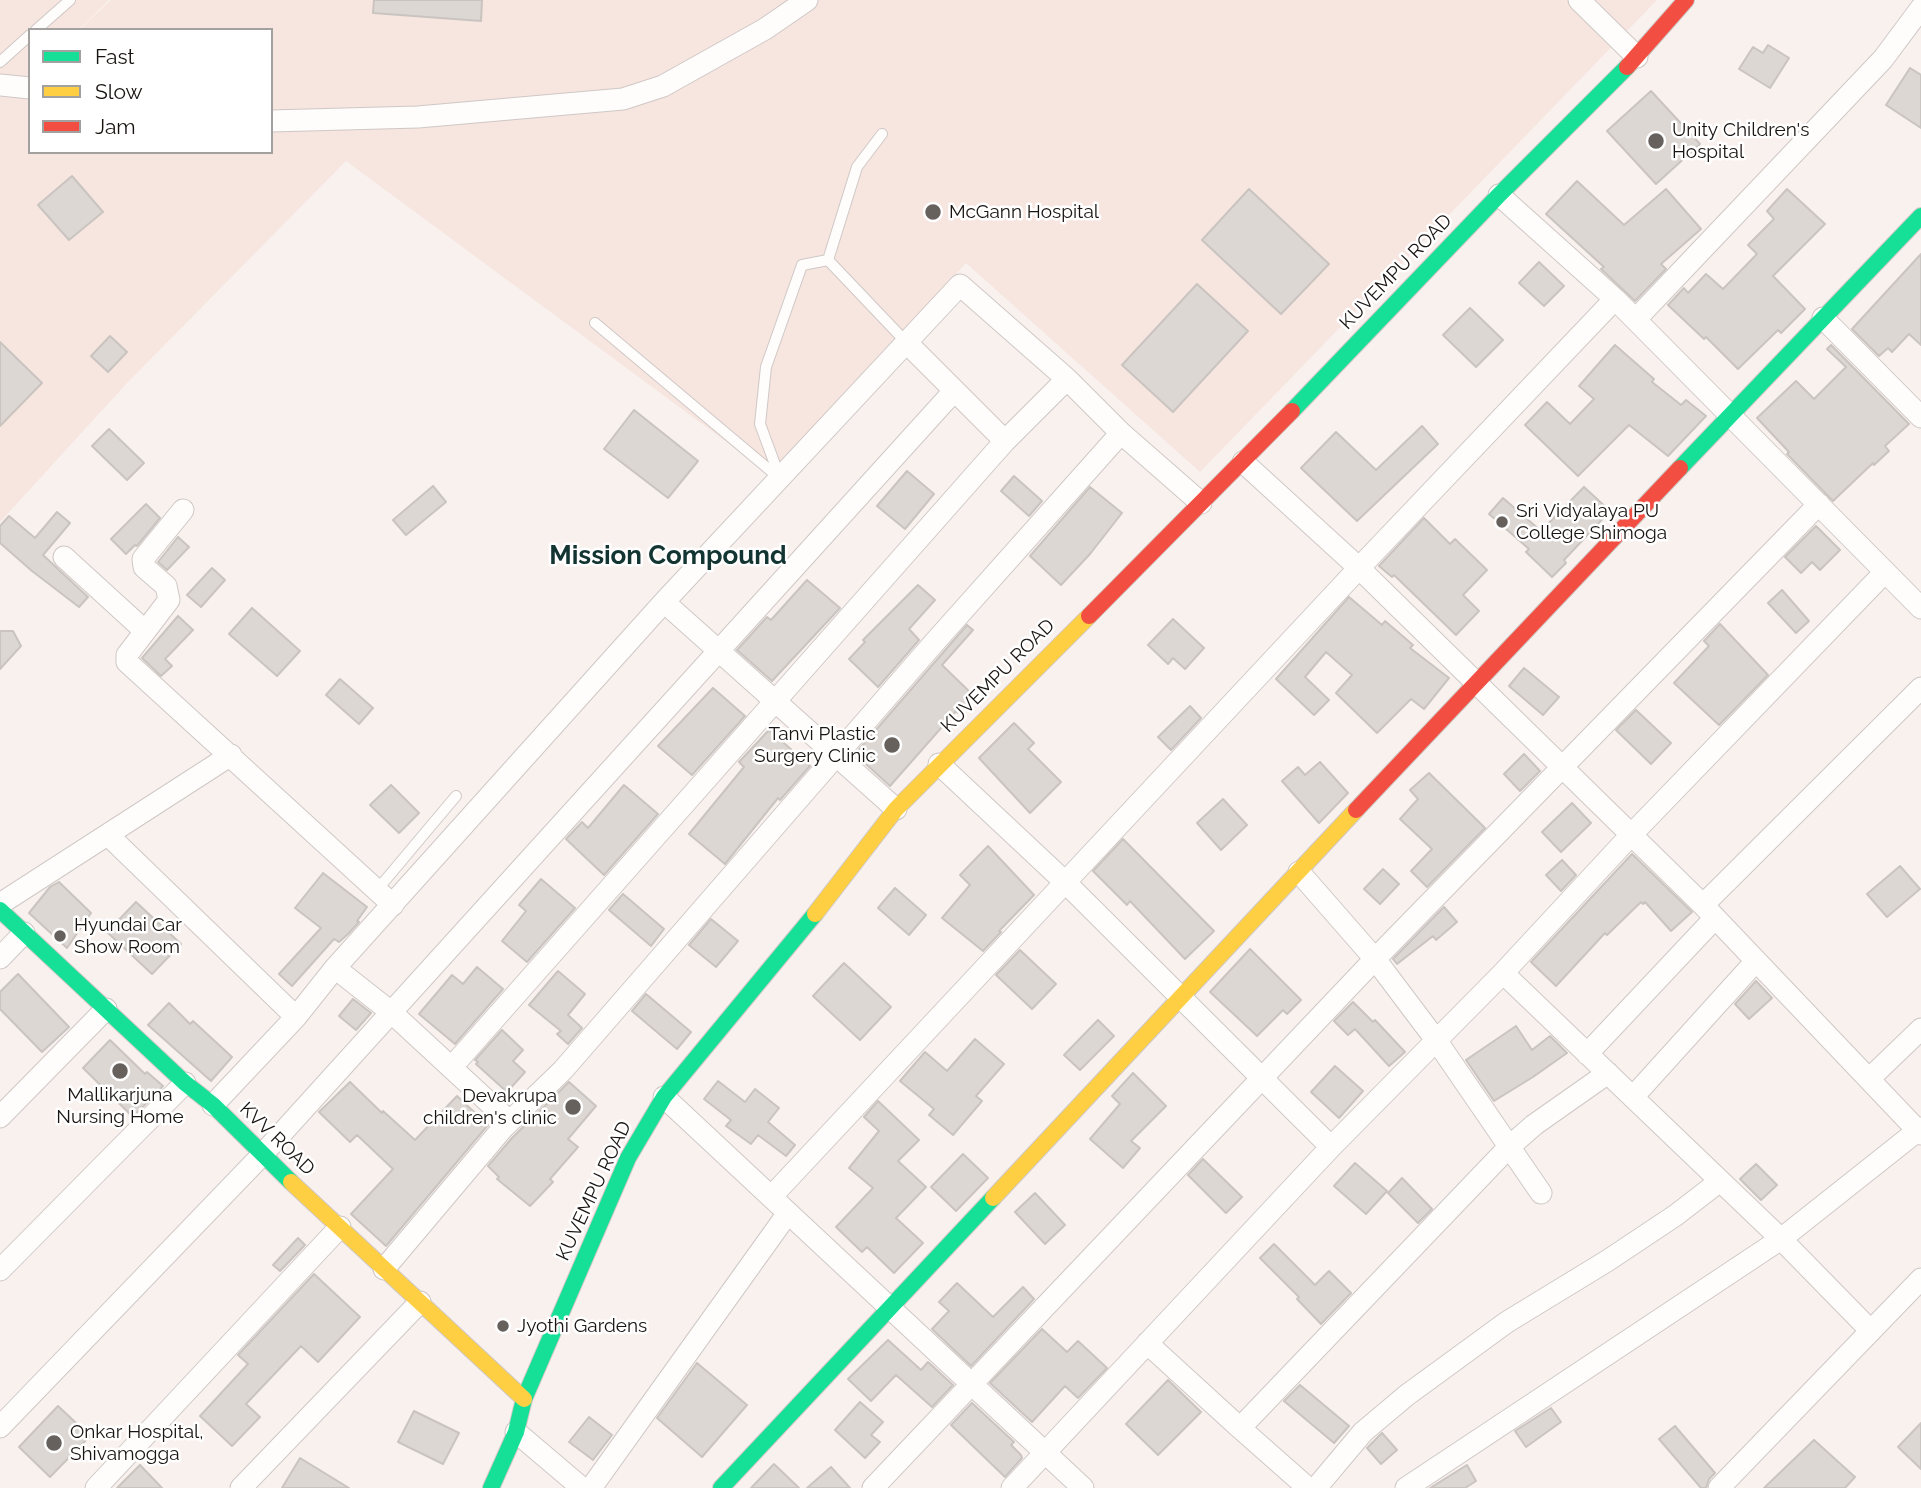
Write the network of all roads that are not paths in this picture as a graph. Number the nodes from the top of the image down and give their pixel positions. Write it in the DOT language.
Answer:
graph roads {
  1 [pos="70,0"];
  2 [pos="807,0"];
  3 [pos="1579,0"];
  4 [pos="1686,0"];
  5 [pos="1921,8"];
  6 [pos="38,28"];
  7 [pos="28,38"];
  8 [pos="1637,57"];
  9 [pos="0,62"];
  10 [pos="0,85"];
  11 [pos="28,88"];
  12 [pos="273,121"];
  13 [pos="882,134"];
  14 [pos="1499,195"];
  15 [pos="1921,216"];
  16 [pos="828,260"];
  17 [pos="1615,299"];
  18 [pos="1823,318"];
  19 [pos="1636,319"];
  20 [pos="595,323"];
  21 [pos="907,343"];
  22 [pos="1067,379"];
  23 [pos="954,391"];
  24 [pos="1918,408"];
  25 [pos="1730,414"];
  26 [pos="1121,433"];
  27 [pos="1005,441"];
  28 [pos="1242,462"];
  29 [pos="780,478"];
  30 [pos="1201,503"];
  31 [pos="1819,504"];
  32 [pos="183,510"];
  33 [pos="64,557"];
  34 [pos="1359,568"];
  35 [pos="1885,572"];
  36 [pos="664,602"];
  37 [pos="1921,608"];
  38 [pos="145,631"];
  39 [pos="717,650"];
  40 [pos="1476,682"];
  41 [pos="1921,688"];
  42 [pos="775,701"];
  43 [pos="231,755"];
  44 [pos="835,757"];
  45 [pos="939,764"];
  46 [pos="1562,767"];
  47 [pos="456,796"];
  48 [pos="895,809"];
  49 [pos="108,835"];
  50 [pos="1631,835"];
  51 [pos="1299,872"];
  52 [pos="1065,882"];
  53 [pos="377,890"];
  54 [pos="0,904"];
  55 [pos="393,905"];
  56 [pos="0,910"];
  57 [pos="1709,912"];
  58 [pos="24,933"];
  59 [pos="0,958"];
  60 [pos="1375,959"];
  61 [pos="1756,961"];
  62 [pos="335,968"];
  63 [pos="1503,973"];
  64 [pos="1181,998"];
  65 [pos="106,1009"];
  66 [pos="391,1012"];
  67 [pos="296,1017"];
  68 [pos="1921,1029"];
  69 [pos="1436,1040"];
  70 [pos="1587,1054"];
  71 [pos="452,1068"];
  72 [pos="1608,1073"];
  73 [pos="1262,1078"];
  74 [pos="1869,1079"];
  75 [pos="185,1083"];
  76 [pos="664,1097"];
  77 [pos="1633,1097"];
  78 [pos="213,1105"];
  79 [pos="0,1118"];
  80 [pos="509,1121"];
  81 [pos="1920,1131"];
  82 [pos="1331,1147"];
  83 [pos="1509,1147"];
  84 [pos="262,1155"];
  85 [pos="1720,1181"];
  86 [pos="1541,1193"];
  87 [pos="771,1197"];
  88 [pos="788,1213"];
  89 [pos="340,1227"];
  90 [pos="1781,1239"];
  91 [pos="384,1269"];
  92 [pos="0,1270"];
  93 [pos="1921,1279"];
  94 [pos="420,1302"];
  95 [pos="890,1308"];
  96 [pos="1871,1331"];
  97 [pos="1147,1343"];
  98 [pos="972,1384"];
  99 [pos="524,1399"];
  100 [pos="0,1427"];
  101 [pos="1240,1428"];
  102 [pos="516,1432"];
  103 [pos="1044,1452"];
  104 [pos="96,1488"];
  105 [pos="241,1488"];
  106 [pos="491,1488"];
  107 [pos="582,1488"];
  108 [pos="592,1488"];
  109 [pos="721,1488"];
  110 [pos="873,1488"];
  111 [pos="1012,1488"];
  112 [pos="1083,1488"];
  113 [pos="1308,1488"];
  114 [pos="1316,1488"];
  115 [pos="1406,1488"];
  116 [pos="1719,1488"];
  1 -- 6 [label="lane"];
  2 -- 12 [label="street"];
  3 -- 8 [label="street"];
  4 -- 8 [label="main road, KUVEMPU ROAD"];
  5 -- 19 [label="street"];
  7 -- 9 [label="lane"];
  8 -- 14 [label="main road, KUVEMPU ROAD"];
  10 -- 11 [label="street"];
  13 -- 16 [label="lane"];
  14 -- 17 [label="street"];
  14 -- 28 [label="main road, KUVEMPU ROAD"];
  15 -- 18 [label="main road"];
  16 -- 21 [label="lane"];
  16 -- 29 [label="lane"];
  17 -- 19 [label="street"];
  17 -- 34 [label="street"];
  18 -- 24 [label="street"];
  18 -- 25 [label="main road"];
  19 -- 25 [label="street"];
  20 -- 29 [label="lane"];
  21 -- 22 [label="street"];
  21 -- 23 [label="street"];
  21 -- 29 [label="street"];
  22 -- 26 [label="street"];
  22 -- 27 [label="street"];
  23 -- 27 [label="street"];
  23 -- 39 [label="street"];
  25 -- 31 [label="street"];
  25 -- 40 [label="main road"];
  26 -- 30 [label="street"];
  26 -- 44 [label="street"];
  27 -- 42 [label="street"];
  28 -- 30 [label="main road, KUVEMPU ROAD"];
  28 -- 34 [label="street"];
  29 -- 36 [label="street"];
  30 -- 45 [label="main road, KUVEMPU ROAD"];
  31 -- 35 [label="street"];
  31 -- 46 [label="street"];
  32 -- 38 [label="street"];
  33 -- 38 [label="street"];
  34 -- 40 [label="street"];
  34 -- 52 [label="street"];
  35 -- 37 [label="street"];
  35 -- 50 [label="street"];
  36 -- 39 [label="street"];
  36 -- 55 [label="street"];
  38 -- 43 [label="street"];
  39 -- 42 [label="street"];
  39 -- 66 [label="street"];
  40 -- 46 [label="street"];
  40 -- 51 [label="main road"];
  41 -- 57 [label="street"];
  42 -- 44 [label="street"];
  42 -- 71 [label="street"];
  43 -- 49 [label="street"];
  43 -- 53 [label="street"];
  44 -- 48 [label="street"];
  44 -- 80 [label="street"];
  45 -- 48 [label="main road, KUVEMPU ROAD"];
  45 -- 52 [label="street"];
  46 -- 50 [label="street"];
  46 -- 60 [label="street"];
  47 -- 53 [label="lane"];
  48 -- 76 [label="main road, KUVEMPU ROAD"];
  49 -- 54 [label="street"];
  49 -- 67 [label="street"];
  50 -- 57 [label="street"];
  50 -- 63 [label="street"];
  51 -- 60 [label="street"];
  51 -- 64 [label="main road"];
  52 -- 64 [label="street"];
  52 -- 87 [label="street"];
  53 -- 55 [label="street"];
  55 -- 62 [label="street"];
  56 -- 58 [label="main road, KVV ROAD"];
  57 -- 61 [label="street"];
  57 -- 70 [label="street"];
  58 -- 59 [label="street"];
  58 -- 65 [label="main road, KVV ROAD"];
  60 -- 69 [label="street"];
  60 -- 73 [label="street"];
  61 -- 74 [label="street"];
  61 -- 77 [label="street"];
  62 -- 66 [label="street"];
  62 -- 67 [label="street"];
  63 -- 69 [label="street"];
  63 -- 70 [label="street"];
  64 -- 73 [label="street"];
  64 -- 95 [label="main road"];
  65 -- 75 [label="main road, KVV ROAD"];
  65 -- 79 [label="street"];
  66 -- 71 [label="street"];
  66 -- 84 [label="street"];
  67 -- 78 [label="street"];
  68 -- 74 [label="street"];
  69 -- 82 [label="street"];
  69 -- 83 [label="street"];
  70 -- 72 [label="street"];
  71 -- 80 [label="street"];
  72 -- 77 [label="street"];
  72 -- 83 [label="street"];
  73 -- 82 [label="street"];
  73 -- 98 [label="street"];
  74 -- 81 [label="street"];
  75 -- 78 [label="main road, KVV ROAD"];
  75 -- 92 [label="street"];
  76 -- 87 [label="street"];
  76 -- 99 [label="main road, KUVEMPU ROAD"];
  77 -- 85 [label="street"];
  78 -- 84 [label="main road, KVV ROAD"];
  80 -- 91 [label="street"];
  81 -- 90 [label="street"];
  82 -- 97 [label="street"];
  83 -- 86 [label="street"];
  83 -- 101 [label="street"];
  84 -- 89 [label="main road, KVV ROAD"];
  84 -- 100 [label="street"];
  85 -- 90 [label="street"];
  85 -- 114 [label="street"];
  87 -- 88 [label="street"];
  88 -- 95 [label="street"];
  88 -- 108 [label="street"];
  89 -- 91 [label="main road, KVV ROAD"];
  89 -- 104 [label="street"];
  90 -- 96 [label="street"];
  90 -- 115 [label="street"];
  91 -- 94 [label="main road, KVV ROAD"];
  93 -- 96 [label="street"];
  94 -- 99 [label="main road, KVV ROAD"];
  94 -- 105 [label="street"];
  95 -- 98 [label="street"];
  95 -- 109 [label="main road"];
  96 -- 116 [label="street"];
  97 -- 101 [label="street"];
  97 -- 103 [label="street"];
  98 -- 103 [label="street"];
  98 -- 110 [label="street"];
  99 -- 102 [label="main road, KUVEMPU ROAD"];
  101 -- 113 [label="street"];
  102 -- 106 [label="main road, KUVEMPU ROAD"];
  102 -- 107 [label="street"];
  103 -- 111 [label="street"];
  103 -- 112 [label="street"];
}
